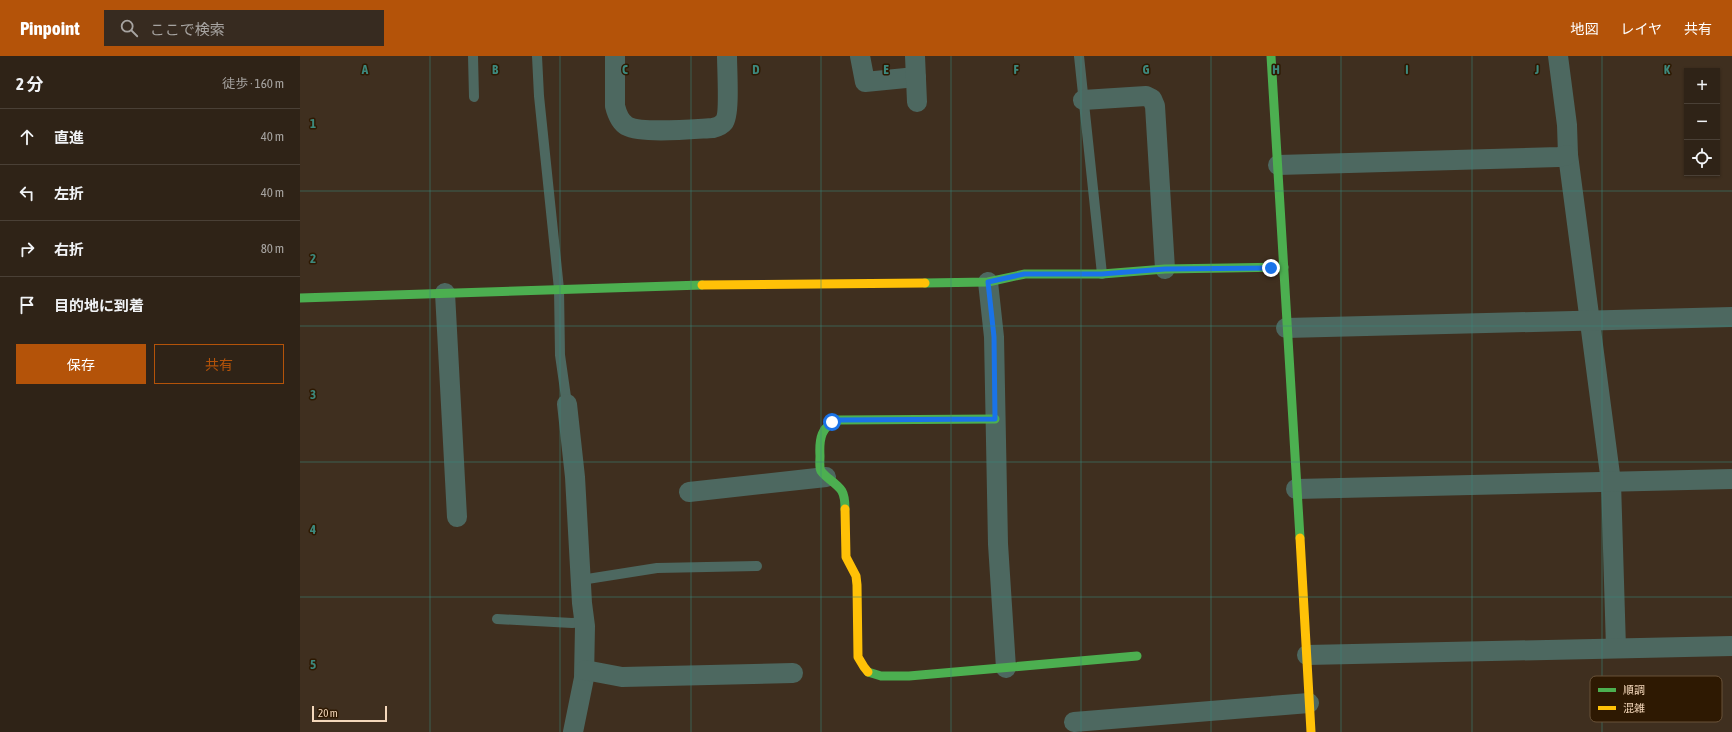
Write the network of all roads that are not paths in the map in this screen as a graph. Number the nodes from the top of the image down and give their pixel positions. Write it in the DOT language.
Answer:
graph roads {
  1 [pos="474,56"];
  2 [pos="537,56"];
  3 [pos="615,56"];
  4 [pos="727,56"];
  5 [pos="860,56"];
  6 [pos="915,56"];
  7 [pos="1079,56"];
  8 [pos="1271,56"];
  9 [pos="1558,56"];
  10 [pos="916,77"];
  11 [pos="474,97"];
  12 [pos="1083,100"];
  13 [pos="917,102"];
  14 [pos="1568,155"];
  15 [pos="1278,165"];
  16 [pos="1284,267"];
  17 [pos="1165,269"];
  18 [pos="1102,274"];
  19 [pos="988,282"];
  20 [pos="559,289"];
  21 [pos="445,293"];
  22 [pos="300,298"];
  23 [pos="1732,317"];
  24 [pos="1591,321"];
  25 [pos="1286,328"];
  26 [pos="567,404"];
  27 [pos="995,419"];
  28 [pos="826,477"];
  29 [pos="1732,479"];
  30 [pos="1611,482"];
  31 [pos="1296,489"];
  32 [pos="689,492"];
  33 [pos="457,517"];
  34 [pos="757,566"];
  35 [pos="581,580"];
  36 [pos="497,619"];
  37 [pos="585,622"];
  38 [pos="1732,646"];
  39 [pos="1616,648"];
  40 [pos="1306,655"];
  41 [pos="1137,656"];
  42 [pos="1006,668"];
  43 [pos="585,670"];
  44 [pos="793,673"];
  45 [pos="1309,703"];
  46 [pos="1074,722"];
  47 [pos="573,732"];
  48 [pos="1311,732"];
  1 -- 11 [label="lane"];
  2 -- 20 [label="lane"];
  3 -- 4 [label="street"];
  5 -- 10 [label="street"];
  6 -- 10 [label="street"];
  7 -- 12 [label="lane"];
  8 -- 15 [label="street"];
  9 -- 14 [label="street"];
  10 -- 13 [label="street"];
  12 -- 17 [label="street"];
  12 -- 18 [label="lane"];
  14 -- 15 [label="street"];
  14 -- 24 [label="street"];
  15 -- 16 [label="street"];
  16 -- 17 [label="street"];
  16 -- 25 [label="street"];
  17 -- 18 [label="street"];
  18 -- 19 [label="street"];
  19 -- 20 [label="street"];
  19 -- 27 [label="street"];
  20 -- 21 [label="street"];
  20 -- 26 [label="lane"];
  21 -- 22 [label="street"];
  21 -- 33 [label="street"];
  23 -- 24 [label="street"];
  24 -- 25 [label="street"];
  24 -- 30 [label="street"];
  25 -- 31 [label="street"];
  26 -- 35 [label="street"];
  27 -- 28 [label="street"];
  27 -- 42 [label="street"];
  28 -- 32 [label="street"];
  28 -- 42 [label="street"];
  29 -- 30 [label="street"];
  30 -- 31 [label="street"];
  30 -- 39 [label="street"];
  31 -- 40 [label="street"];
  34 -- 35 [label="lane"];
  35 -- 37 [label="street"];
  36 -- 37 [label="lane"];
  37 -- 43 [label="street"];
  38 -- 39 [label="street"];
  39 -- 40 [label="street"];
  40 -- 45 [label="street"];
  41 -- 42 [label="street"];
  43 -- 44 [label="street"];
  43 -- 47 [label="street"];
  45 -- 46 [label="street"];
  45 -- 48 [label="street"];
}
